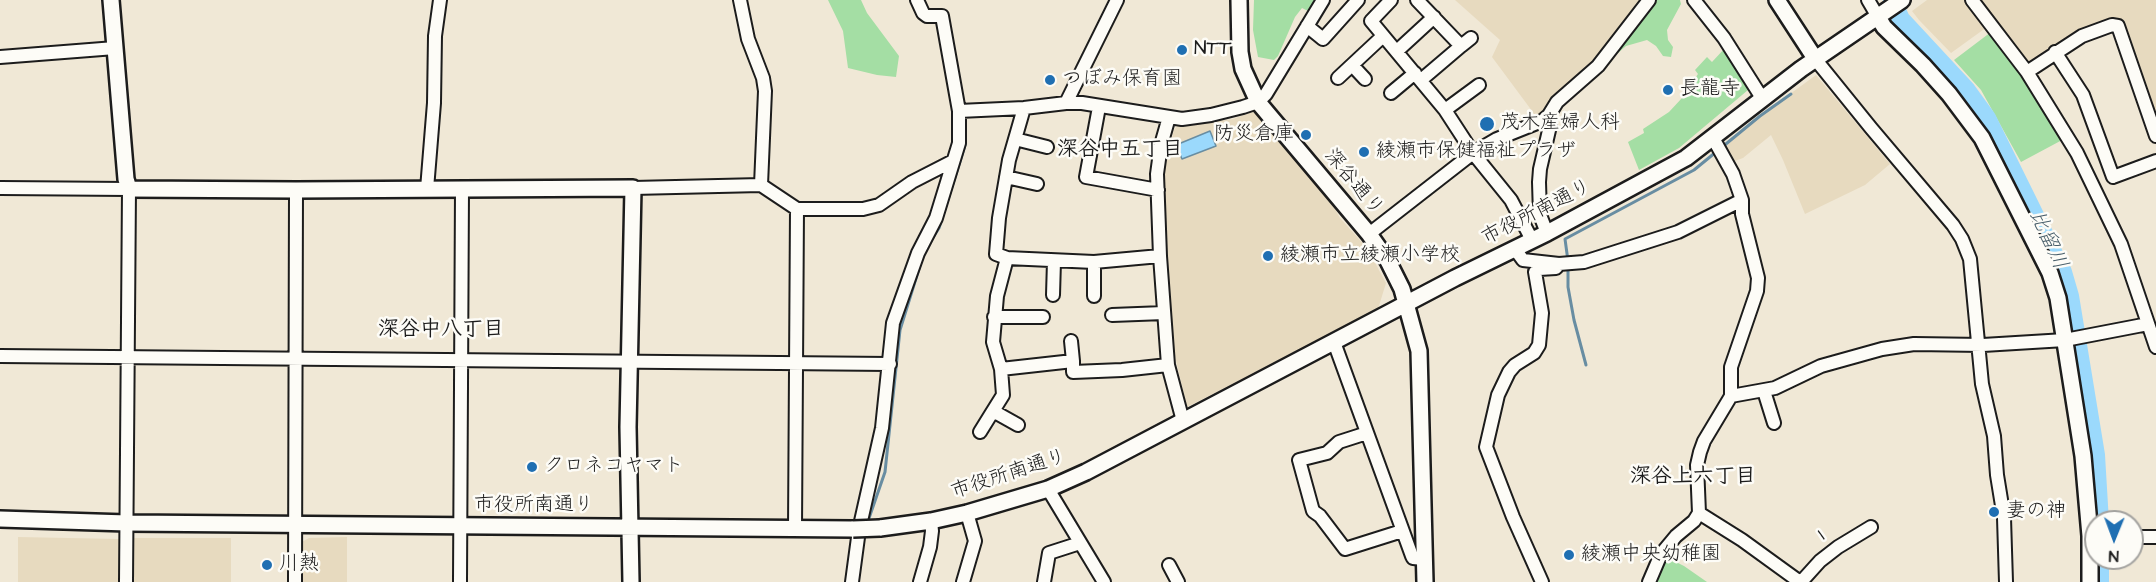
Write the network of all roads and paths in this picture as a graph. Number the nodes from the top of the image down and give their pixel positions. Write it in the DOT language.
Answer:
graph roads {
  1 [pos="111,0"];
  2 [pos="440,0"];
  3 [pos="740,0"];
  4 [pos="917,0"];
  5 [pos="1117,0"];
  6 [pos="1239,0"];
  7 [pos="1323,0"];
  8 [pos="1358,0"];
  9 [pos="1391,0"];
  10 [pos="1417,0"];
  11 [pos="1649,0"];
  12 [pos="1694,0"];
  13 [pos="1777,0"];
  14 [pos="1868,0"];
  15 [pos="1972,0"];
  16 [pos="1892,7"];
  17 [pos="1434,17"];
  18 [pos="1306,26"];
  19 [pos="1383,36"];
  20 [pos="115,48"];
  21 [pos="1397,51"];
  22 [pos="2055,52"];
  23 [pos="0,57"];
  24 [pos="1816,60"];
  25 [pos="1352,65"];
  26 [pos="2027,72"];
  27 [pos="1418,76"];
  28 [pos="1338,78"];
  29 [pos="1365,79"];
  30 [pos="1479,85"];
  31 [pos="1390,93"];
  32 [pos="1762,98"];
  33 [pos="1258,102"];
  34 [pos="1066,103"];
  35 [pos="1099,107"];
  36 [pos="1024,108"];
  37 [pos="1445,110"];
  38 [pos="959,111"];
  39 [pos="1549,116"];
  40 [pos="1169,117"];
  41 [pos="2155,131"];
  42 [pos="1713,138"];
  43 [pos="1015,139"];
  44 [pos="1047,147"];
  45 [pos="1473,153"];
  46 [pos="953,161"];
  47 [pos="2156,161"];
  48 [pos="1006,177"];
  49 [pos="1037,184"];
  50 [pos="761,185"];
  51 [pos="0,188"];
  52 [pos="633,188"];
  53 [pos="129,189"];
  54 [pos="428,189"];
  55 [pos="462,189"];
  56 [pos="296,190"];
  57 [pos="1158,190"];
  58 [pos="1742,200"];
  59 [pos="797,209"];
  60 [pos="1547,233"];
  61 [pos="1369,234"];
  62 [pos="1532,240"];
  63 [pos="1515,249"];
  64 [pos="1160,256"];
  65 [pos="1007,258"];
  66 [pos="1054,261"];
  67 [pos="1094,262"];
  68 [pos="1559,264"];
  69 [pos="1053,296"];
  70 [pos="1094,296"];
  71 [pos="1406,304"];
  72 [pos="1164,313"];
  73 [pos="1112,315"];
  74 [pos="994,317"];
  75 [pos="1043,317"];
  76 [pos="2148,324"];
  77 [pos="2074,338"];
  78 [pos="1071,341"];
  79 [pos="1334,342"];
  80 [pos="1978,345"];
  81 [pos="2156,347"];
  82 [pos="0,356"];
  83 [pos="128,358"];
  84 [pos="295,358"];
  85 [pos="462,360"];
  86 [pos="1073,361"];
  87 [pos="628,362"];
  88 [pos="796,363"];
  89 [pos="890,364"];
  90 [pos="1168,365"];
  91 [pos="1001,369"];
  92 [pos="1764,391"];
  93 [pos="1731,396"];
  94 [pos="993,411"];
  95 [pos="1183,421"];
  96 [pos="1773,423"];
  97 [pos="1018,425"];
  98 [pos="980,432"];
  99 [pos="1367,433"];
  100 [pos="1048,489"];
  101 [pos="2090,510"];
  102 [pos="967,513"];
  103 [pos="1699,513"];
  104 [pos="0,519"];
  105 [pos="932,521"];
  106 [pos="127,524"];
  107 [pos="295,524"];
  108 [pos="461,526"];
  109 [pos="1871,527"];
  110 [pos="631,528"];
  111 [pos="795,529"];
  112 [pos="1402,531"];
  113 [pos="1080,543"];
  114 [pos="1424,559"];
  115 [pos="1169,565"];
  116 [pos="126,582"];
  117 [pos="295,582"];
  118 [pos="460,582"];
  119 [pos="631,582"];
  120 [pos="852,582"];
  121 [pos="920,582"];
  122 [pos="963,582"];
  123 [pos="1044,582"];
  124 [pos="1104,582"];
  125 [pos="1178,582"];
  126 [pos="1425,582"];
  127 [pos="1542,582"];
  128 [pos="1649,582"];
  129 [pos="1801,582"];
  130 [pos="2006,582"];
  1 -- 20 [label="street"];
  2 -- 54 [label="street"];
  3 -- 50 [label="street"];
  4 -- 38 [label="street"];
  5 -- 34 [label="street"];
  6 -- 33 [label="street, 深谷通り"];
  7 -- 18 [label="street"];
  8 -- 18 [label="street"];
  9 -- 19 [label="street"];
  10 -- 17 [label="street"];
  11 -- 39 [label="street"];
  12 -- 32 [label="street"];
  13 -- 24 [label="street"];
  14 -- 16 [label="street"];
  15 -- 26 [label="street"];
  16 -- 24 [label="street, 市役所南通り"];
  16 -- 77 [label="street"];
  17 -- 21 [label="street"];
  17 -- 27 [label="street"];
  18 -- 33 [label="street"];
  19 -- 21 [label="street"];
  19 -- 25 [label="street"];
  20 -- 23 [label="street"];
  20 -- 53 [label="street"];
  21 -- 27 [label="street"];
  22 -- 26 [label="street"];
  22 -- 41 [label="street"];
  22 -- 47 [label="street"];
  24 -- 32 [label="street, 市役所南通り"];
  24 -- 80 [label="street"];
  25 -- 28 [label="street"];
  25 -- 29 [label="street"];
  26 -- 76 [label="street"];
  27 -- 31 [label="street"];
  27 -- 37 [label="street"];
  30 -- 37 [label="street"];
  32 -- 42 [label="street, 市役所南通り"];
  33 -- 40 [label="street"];
  33 -- 61 [label="street, 深谷通り"];
  34 -- 35 [label="street"];
  34 -- 36 [label="street"];
  35 -- 40 [label="street"];
  35 -- 57 [label="street"];
  36 -- 38 [label="street"];
  36 -- 43 [label="street"];
  37 -- 45 [label="street"];
  38 -- 46 [label="street"];
  39 -- 45 [label="street"];
  39 -- 60 [label="street"];
  40 -- 57 [label="street"];
  42 -- 58 [label="street"];
  42 -- 60 [label="street, 市役所南通り"];
  43 -- 44 [label="street"];
  43 -- 48 [label="street"];
  45 -- 61 [label="street"];
  45 -- 62 [label="street"];
  46 -- 59 [label="street"];
  46 -- 89 [label="street"];
  48 -- 49 [label="street"];
  48 -- 65 [label="street"];
  50 -- 52 [label="street"];
  50 -- 59 [label="street"];
  51 -- 53 [label="street"];
  52 -- 55 [label="street"];
  52 -- 87 [label="street"];
  53 -- 56 [label="street"];
  53 -- 83 [label="street"];
  54 -- 55 [label="street"];
  54 -- 56 [label="street"];
  55 -- 85 [label="street"];
  56 -- 84 [label="street"];
  57 -- 64 [label="street"];
  58 -- 68 [label="street"];
  58 -- 93 [label="street"];
  59 -- 88 [label="street"];
  60 -- 62 [label="street, 市役所南通り"];
  61 -- 71 [label="street, 深谷通り"];
  62 -- 63 [label="street, 市役所南通り"];
  63 -- 68 [label="street"];
  63 -- 71 [label="street, 市役所南通り"];
  64 -- 67 [label="street"];
  64 -- 72 [label="street"];
  65 -- 66 [label="street"];
  65 -- 74 [label="street"];
  66 -- 67 [label="street"];
  66 -- 69 [label="street"];
  67 -- 70 [label="street"];
  68 -- 127 [label="street"];
  71 -- 79 [label="street, 市役所南通り"];
  71 -- 114 [label="street, 深谷通り"];
  72 -- 73 [label="street"];
  72 -- 90 [label="street"];
  74 -- 75 [label="street"];
  74 -- 91 [label="street"];
  76 -- 77 [label="street"];
  76 -- 81 [label="street"];
  77 -- 80 [label="street"];
  77 -- 101 [label="street"];
  78 -- 86 [label="street"];
  79 -- 95 [label="street, 市役所南通り"];
  79 -- 99 [label="street"];
  80 -- 92 [label="street"];
  80 -- 130 [label="street"];
  82 -- 83 [label="street"];
  83 -- 84 [label="street"];
  83 -- 106 [label="street"];
  84 -- 85 [label="street"];
  84 -- 107 [label="street"];
  85 -- 87 [label="street"];
  85 -- 108 [label="street"];
  86 -- 90 [label="street"];
  86 -- 91 [label="street"];
  87 -- 88 [label="street"];
  87 -- 110 [label="street"];
  88 -- 89 [label="street"];
  88 -- 111 [label="street"];
  89 -- 120 [label="street"];
  90 -- 95 [label="street"];
  91 -- 94 [label="street"];
  92 -- 93 [label="street"];
  92 -- 96 [label="street"];
  93 -- 103 [label="street"];
  94 -- 97 [label="street"];
  94 -- 98 [label="street"];
  95 -- 100 [label="street, 市役所南通り"];
  99 -- 112 [label="street"];
  99 -- 112 [label="street"];
  100 -- 102 [label="street, 市役所南通り"];
  100 -- 113 [label="street"];
  102 -- 105 [label="street, 市役所南通り"];
  102 -- 122 [label="street"];
  103 -- 128 [label="street"];
  103 -- 129 [label="street"];
  104 -- 106 [label="street, 市役所南通り"];
  105 -- 111 [label="street, 市役所南通り, bridge"];
  105 -- 121 [label="street"];
  106 -- 107 [label="street, 市役所南通り"];
  106 -- 116 [label="street"];
  107 -- 108 [label="street, 市役所南通り"];
  107 -- 117 [label="street"];
  108 -- 110 [label="street, 市役所南通り"];
  108 -- 118 [label="street"];
  109 -- 129 [label="street, 1"];
  110 -- 111 [label="street, 市役所南通り"];
  110 -- 119 [label="street"];
  112 -- 114 [label="street"];
  113 -- 123 [label="street"];
  113 -- 124 [label="street"];
  114 -- 126 [label="street, 深谷通り"];
  115 -- 125 [label="street"];
}
